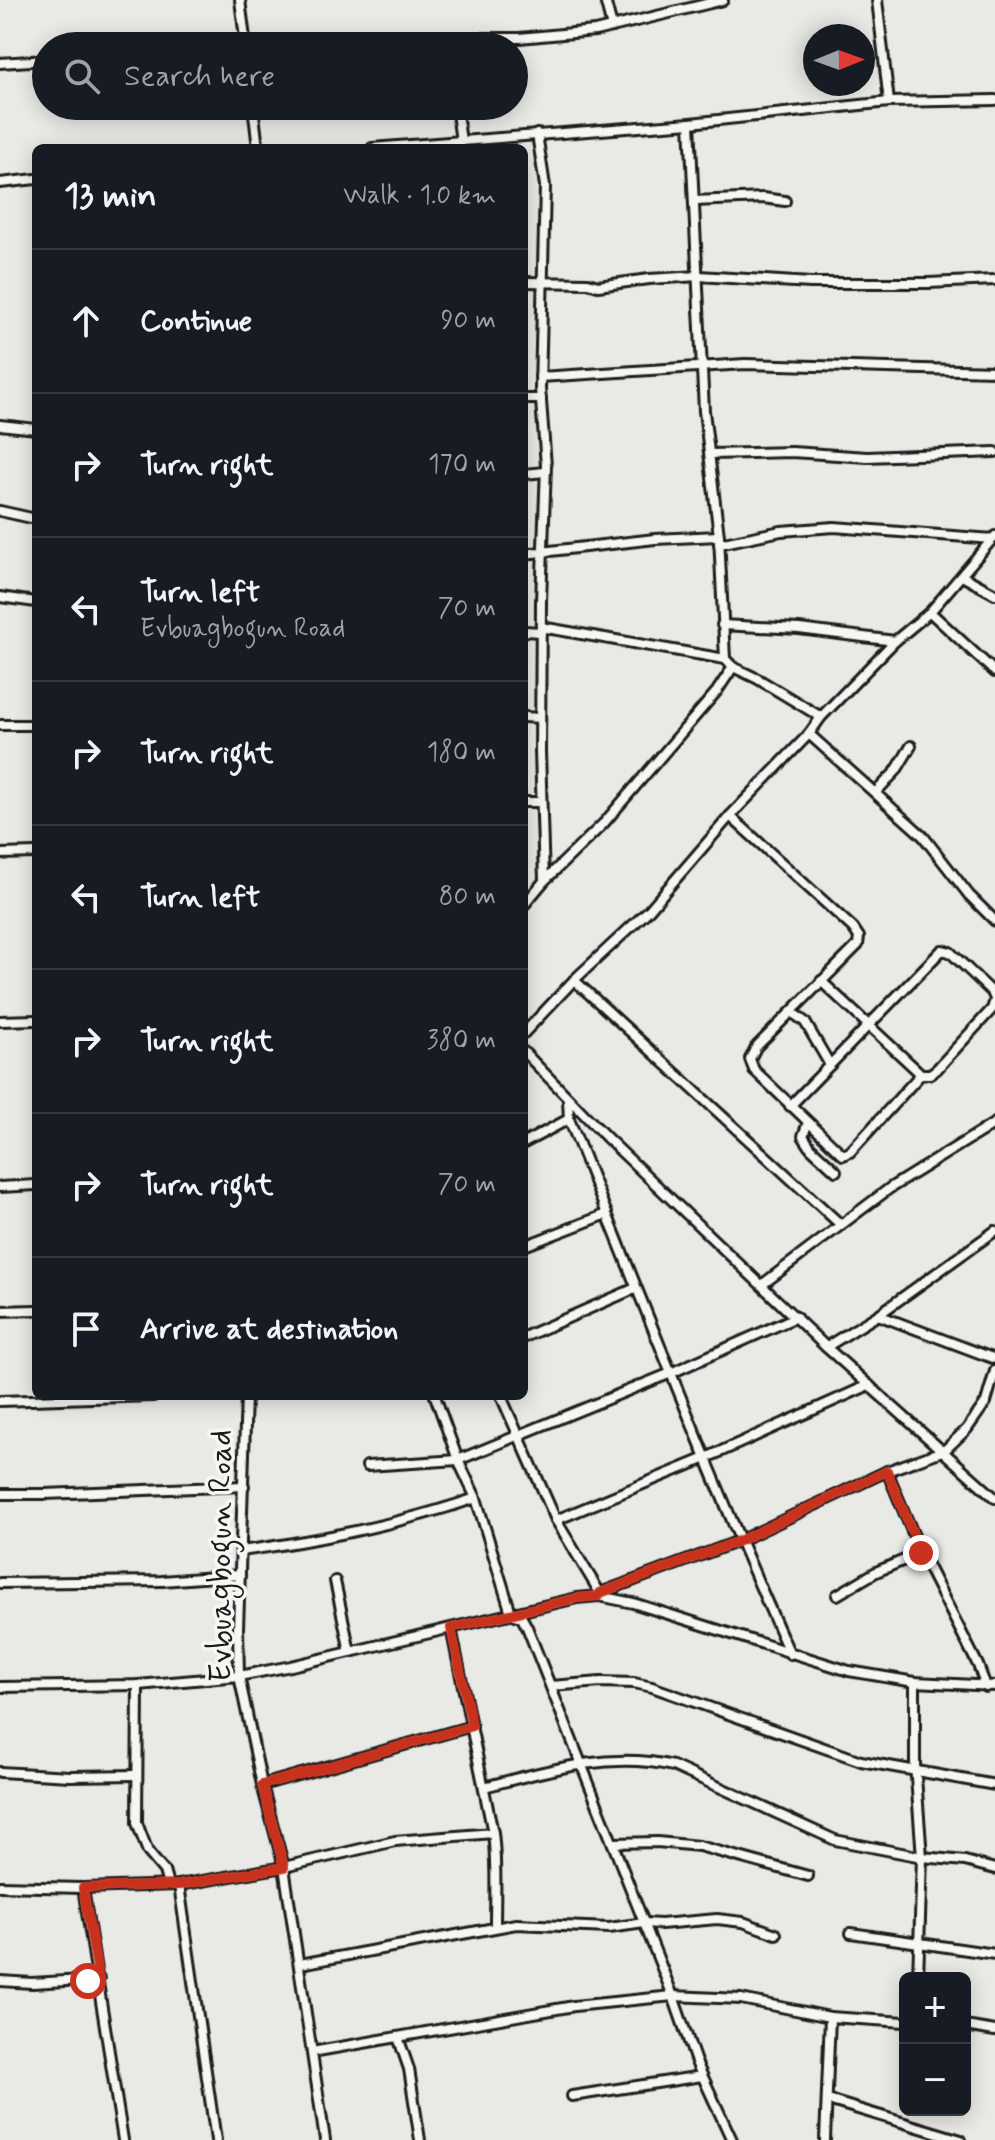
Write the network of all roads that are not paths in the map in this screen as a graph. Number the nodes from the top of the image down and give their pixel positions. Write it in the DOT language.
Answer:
graph roads {
  1 [pos="240,0"];
  2 [pos="605,0"];
  3 [pos="723,0"];
  4 [pos="877,0"];
  5 [pos="612,27"];
  6 [pos="244,32"];
  7 [pos="528,36"];
  8 [pos="32,61"];
  9 [pos="0,63"];
  10 [pos="995,100"];
  11 [pos="889,102"];
  12 [pos="255,120"];
  13 [pos="458,120"];
  14 [pos="690,123"];
  15 [pos="537,134"];
  16 [pos="461,141"];
  17 [pos="258,144"];
  18 [pos="423,144"];
  19 [pos="32,179"];
  20 [pos="0,183"];
  21 [pos="694,201"];
  22 [pos="785,201"];
  23 [pos="699,276"];
  24 [pos="995,280"];
  25 [pos="528,282"];
  26 [pos="544,284"];
  27 [pos="702,368"];
  28 [pos="995,371"];
  29 [pos="540,377"];
  30 [pos="528,399"];
  31 [pos="541,399"];
  32 [pos="0,425"];
  33 [pos="32,429"];
  34 [pos="995,452"];
  35 [pos="711,454"];
  36 [pos="545,472"];
  37 [pos="528,474"];
  38 [pos="0,511"];
  39 [pos="32,518"];
  40 [pos="994,538"];
  41 [pos="719,540"];
  42 [pos="541,552"];
  43 [pos="528,554"];
  44 [pos="962,576"];
  45 [pos="995,594"];
  46 [pos="0,597"];
  47 [pos="32,601"];
  48 [pos="930,612"];
  49 [pos="722,625"];
  50 [pos="541,630"];
  51 [pos="528,631"];
  52 [pos="895,641"];
  53 [pos="725,659"];
  54 [pos="733,667"];
  55 [pos="995,672"];
  56 [pos="528,717"];
  57 [pos="821,717"];
  58 [pos="540,718"];
  59 [pos="1,725"];
  60 [pos="32,725"];
  61 [pos="809,734"];
  62 [pos="911,746"];
  63 [pos="875,793"];
  64 [pos="528,802"];
  65 [pos="541,802"];
  66 [pos="730,816"];
  67 [pos="32,853"];
  68 [pos="0,854"];
  69 [pos="544,881"];
  70 [pos="528,900"];
  71 [pos="993,916"];
  72 [pos="574,980"];
  73 [pos="821,981"];
  74 [pos="995,1000"];
  75 [pos="793,1013"];
  76 [pos="32,1020"];
  77 [pos="0,1021"];
  78 [pos="869,1024"];
  79 [pos="528,1029"];
  80 [pos="528,1056"];
  81 [pos="830,1065"];
  82 [pos="921,1074"];
  83 [pos="568,1099"];
  84 [pos="790,1106"];
  85 [pos="569,1119"];
  86 [pos="808,1122"];
  87 [pos="995,1123"];
  88 [pos="528,1141"];
  89 [pos="836,1171"];
  90 [pos="32,1185"];
  91 [pos="0,1187"];
  92 [pos="607,1214"];
  93 [pos="841,1225"];
  94 [pos="995,1231"];
  95 [pos="528,1244"];
  96 [pos="763,1284"];
  97 [pos="636,1288"];
  98 [pos="32,1310"];
  99 [pos="0,1311"];
  100 [pos="878,1315"];
  101 [pos="796,1317"];
  102 [pos="528,1335"];
  103 [pos="826,1347"];
  104 [pos="995,1359"];
  105 [pos="995,1371"];
  106 [pos="671,1373"];
  107 [pos="869,1385"];
  108 [pos="32,1400"];
  109 [pos="246,1400"];
  110 [pos="436,1400"];
  111 [pos="503,1400"];
  112 [pos="0,1401"];
  113 [pos="518,1435"];
  114 [pos="945,1450"];
  115 [pos="706,1458"];
  116 [pos="458,1460"];
  117 [pos="367,1466"];
  118 [pos="887,1471"];
  119 [pos="244,1486"];
  120 [pos="0,1494"];
  121 [pos="476,1498"];
  122 [pos="995,1498"];
  123 [pos="556,1520"];
  124 [pos="739,1541"];
  125 [pos="241,1551"];
  126 [pos="921,1553"];
  127 [pos="240,1575"];
  128 [pos="335,1581"];
  129 [pos="0,1583"];
  130 [pos="600,1595"];
  131 [pos="837,1595"];
  132 [pos="511,1613"];
  133 [pos="451,1628"];
  134 [pos="350,1652"];
  135 [pos="790,1655"];
  136 [pos="239,1676"];
  137 [pos="915,1682"];
  138 [pos="138,1685"];
  139 [pos="551,1686"];
  140 [pos="990,1686"];
  141 [pos="0,1687"];
  142 [pos="472,1726"];
  143 [pos="582,1762"];
  144 [pos="915,1771"];
  145 [pos="0,1772"];
  146 [pos="137,1775"];
  147 [pos="262,1785"];
  148 [pos="995,1785"];
  149 [pos="484,1787"];
  150 [pos="493,1833"];
  151 [pos="613,1843"];
  152 [pos="922,1857"];
  153 [pos="284,1867"];
  154 [pos="995,1869"];
  155 [pos="808,1876"];
  156 [pos="168,1885"];
  157 [pos="179,1885"];
  158 [pos="0,1886"];
  159 [pos="83,1888"];
  160 [pos="644,1923"];
  161 [pos="495,1927"];
  162 [pos="851,1933"];
  163 [pos="776,1934"];
  164 [pos="920,1943"];
  165 [pos="995,1954"];
  166 [pos="300,1964"];
  167 [pos="918,1972"];
  168 [pos="99,1979"];
  169 [pos="0,1981"];
  170 [pos="673,1996"];
  171 [pos="830,2017"];
  172 [pos="899,2022"];
  173 [pos="971,2027"];
  174 [pos="995,2031"];
  175 [pos="398,2037"];
  176 [pos="312,2052"];
  177 [pos="702,2076"];
  178 [pos="572,2096"];
  179 [pos="828,2100"];
  180 [pos="123,2140"];
  181 [pos="216,2140"];
  182 [pos="325,2140"];
  183 [pos="420,2140"];
  184 [pos="732,2140"];
  185 [pos="825,2140"];
  186 [pos="961,2140"];
  1 -- 6 [label="street"];
  2 -- 5 [label="street"];
  3 -- 5 [label="street"];
  4 -- 11 [label="street"];
  5 -- 7 [label="street"];
  8 -- 9 [label="street"];
  10 -- 11 [label="street"];
  11 -- 14 [label="street"];
  12 -- 17 [label="street"];
  13 -- 16 [label="street"];
  14 -- 15 [label="street"];
  14 -- 21 [label="street"];
  15 -- 16 [label="street"];
  15 -- 26 [label="street"];
  16 -- 18 [label="street"];
  19 -- 20 [label="street"];
  21 -- 22 [label="street"];
  21 -- 23 [label="street"];
  23 -- 24 [label="street"];
  23 -- 26 [label="street"];
  23 -- 27 [label="street"];
  25 -- 26 [label="street"];
  26 -- 29 [label="street"];
  27 -- 28 [label="street"];
  27 -- 29 [label="street"];
  27 -- 35 [label="street"];
  29 -- 31 [label="street"];
  30 -- 31 [label="street"];
  31 -- 36 [label="street"];
  32 -- 33 [label="street"];
  34 -- 35 [label="street"];
  35 -- 41 [label="street"];
  36 -- 37 [label="street"];
  36 -- 42 [label="street"];
  38 -- 39 [label="street"];
  40 -- 41 [label="street"];
  40 -- 44 [label="street"];
  41 -- 42 [label="street"];
  41 -- 49 [label="street"];
  42 -- 43 [label="street"];
  42 -- 50 [label="street"];
  44 -- 45 [label="street"];
  44 -- 48 [label="street"];
  46 -- 47 [label="street"];
  48 -- 52 [label="street"];
  48 -- 55 [label="street"];
  49 -- 52 [label="street"];
  49 -- 53 [label="street"];
  50 -- 51 [label="street"];
  50 -- 53 [label="street"];
  50 -- 58 [label="street"];
  52 -- 57 [label="street"];
  53 -- 54 [label="street"];
  54 -- 57 [label="street"];
  54 -- 69 [label="street"];
  56 -- 58 [label="street"];
  57 -- 61 [label="street"];
  58 -- 65 [label="street"];
  59 -- 60 [label="street"];
  61 -- 63 [label="street"];
  61 -- 66 [label="street"];
  62 -- 63 [label="street"];
  63 -- 71 [label="street"];
  64 -- 65 [label="street"];
  65 -- 69 [label="street"];
  66 -- 72 [label="street"];
  66 -- 73 [label="street"];
  67 -- 68 [label="street"];
  69 -- 70 [label="street"];
  72 -- 79 [label="street"];
  72 -- 93 [label="street"];
  73 -- 75 [label="street"];
  73 -- 78 [label="street"];
  74 -- 78 [label="street"];
  74 -- 82 [label="street"];
  75 -- 81 [label="street"];
  75 -- 84 [label="street"];
  76 -- 77 [label="street"];
  78 -- 81 [label="street"];
  78 -- 82 [label="street"];
  80 -- 83 [label="street"];
  81 -- 84 [label="street"];
  82 -- 86 [label="street"];
  83 -- 85 [label="street"];
  83 -- 96 [label="street"];
  84 -- 86 [label="street"];
  85 -- 88 [label="street"];
  85 -- 92 [label="street"];
  86 -- 89 [label="street"];
  87 -- 93 [label="street"];
  90 -- 91 [label="street"];
  92 -- 95 [label="street"];
  92 -- 97 [label="street"];
  93 -- 96 [label="street"];
  94 -- 100 [label="street"];
  96 -- 101 [label="street"];
  97 -- 102 [label="street"];
  97 -- 106 [label="street"];
  98 -- 99 [label="street"];
  100 -- 103 [label="street"];
  100 -- 104 [label="street"];
  101 -- 103 [label="street"];
  101 -- 106 [label="street"];
  103 -- 107 [label="street"];
  105 -- 114 [label="street"];
  106 -- 113 [label="street"];
  106 -- 115 [label="street"];
  107 -- 114 [label="street"];
  107 -- 115 [label="street"];
  108 -- 112 [label="street"];
  109 -- 119 [label="street, Evbuagbogun Road"];
  110 -- 116 [label="street"];
  111 -- 113 [label="street"];
  113 -- 116 [label="street"];
  113 -- 123 [label="street"];
  114 -- 118 [label="street"];
  114 -- 122 [label="street"];
  115 -- 123 [label="street"];
  115 -- 124 [label="street"];
  116 -- 117 [label="street"];
  116 -- 121 [label="street"];
  118 -- 124 [label="street"];
  118 -- 126 [label="street"];
  119 -- 120 [label="street"];
  119 -- 125 [label="street, Evbuagbogun Road"];
  121 -- 125 [label="street"];
  121 -- 132 [label="street"];
  123 -- 130 [label="street"];
  124 -- 130 [label="street"];
  124 -- 135 [label="street"];
  125 -- 127 [label="street, Evbuagbogun Road"];
  126 -- 131 [label="street"];
  126 -- 140 [label="street"];
  127 -- 129 [label="street"];
  127 -- 136 [label="street, Evbuagbogun Road"];
  128 -- 134 [label="street"];
  130 -- 132 [label="street"];
  130 -- 135 [label="street"];
  132 -- 133 [label="street"];
  132 -- 139 [label="street"];
  133 -- 134 [label="street"];
  133 -- 142 [label="street"];
  134 -- 136 [label="street"];
  135 -- 137 [label="street"];
  136 -- 138 [label="street"];
  136 -- 147 [label="street, Evbuagbogun Road"];
  137 -- 140 [label="street"];
  137 -- 144 [label="street"];
  138 -- 141 [label="street"];
  138 -- 146 [label="street"];
  139 -- 143 [label="street"];
  139 -- 144 [label="street"];
  142 -- 147 [label="street"];
  142 -- 149 [label="street"];
  143 -- 149 [label="street"];
  143 -- 151 [label="street"];
  143 -- 152 [label="street"];
  144 -- 148 [label="street"];
  144 -- 152 [label="street"];
  145 -- 146 [label="street"];
  146 -- 156 [label="street"];
  147 -- 153 [label="street, Evbuagbogun Road"];
  149 -- 150 [label="street"];
  150 -- 153 [label="street"];
  150 -- 161 [label="street"];
  151 -- 155 [label="street"];
  151 -- 160 [label="street"];
  152 -- 154 [label="street"];
  152 -- 164 [label="street"];
  153 -- 157 [label="street"];
  153 -- 166 [label="street, Evbuagbogun Road"];
  156 -- 157 [label="street"];
  156 -- 159 [label="street"];
  157 -- 181 [label="street"];
  158 -- 159 [label="street"];
  159 -- 168 [label="street"];
  160 -- 161 [label="street"];
  160 -- 163 [label="street"];
  160 -- 170 [label="street"];
  161 -- 166 [label="street"];
  162 -- 164 [label="street"];
  164 -- 165 [label="street"];
  164 -- 167 [label="street"];
  166 -- 176 [label="street, Evbuagbogun Road"];
  168 -- 169 [label="street"];
  168 -- 180 [label="street"];
  170 -- 171 [label="street"];
  170 -- 175 [label="street"];
  170 -- 177 [label="street"];
  171 -- 172 [label="street"];
  171 -- 179 [label="street"];
  173 -- 174 [label="street"];
  175 -- 176 [label="street"];
  175 -- 183 [label="street"];
  176 -- 182 [label="street, Evbuagbogun Road"];
  177 -- 178 [label="street"];
  177 -- 184 [label="street"];
  179 -- 185 [label="street"];
  179 -- 186 [label="street"];
}
